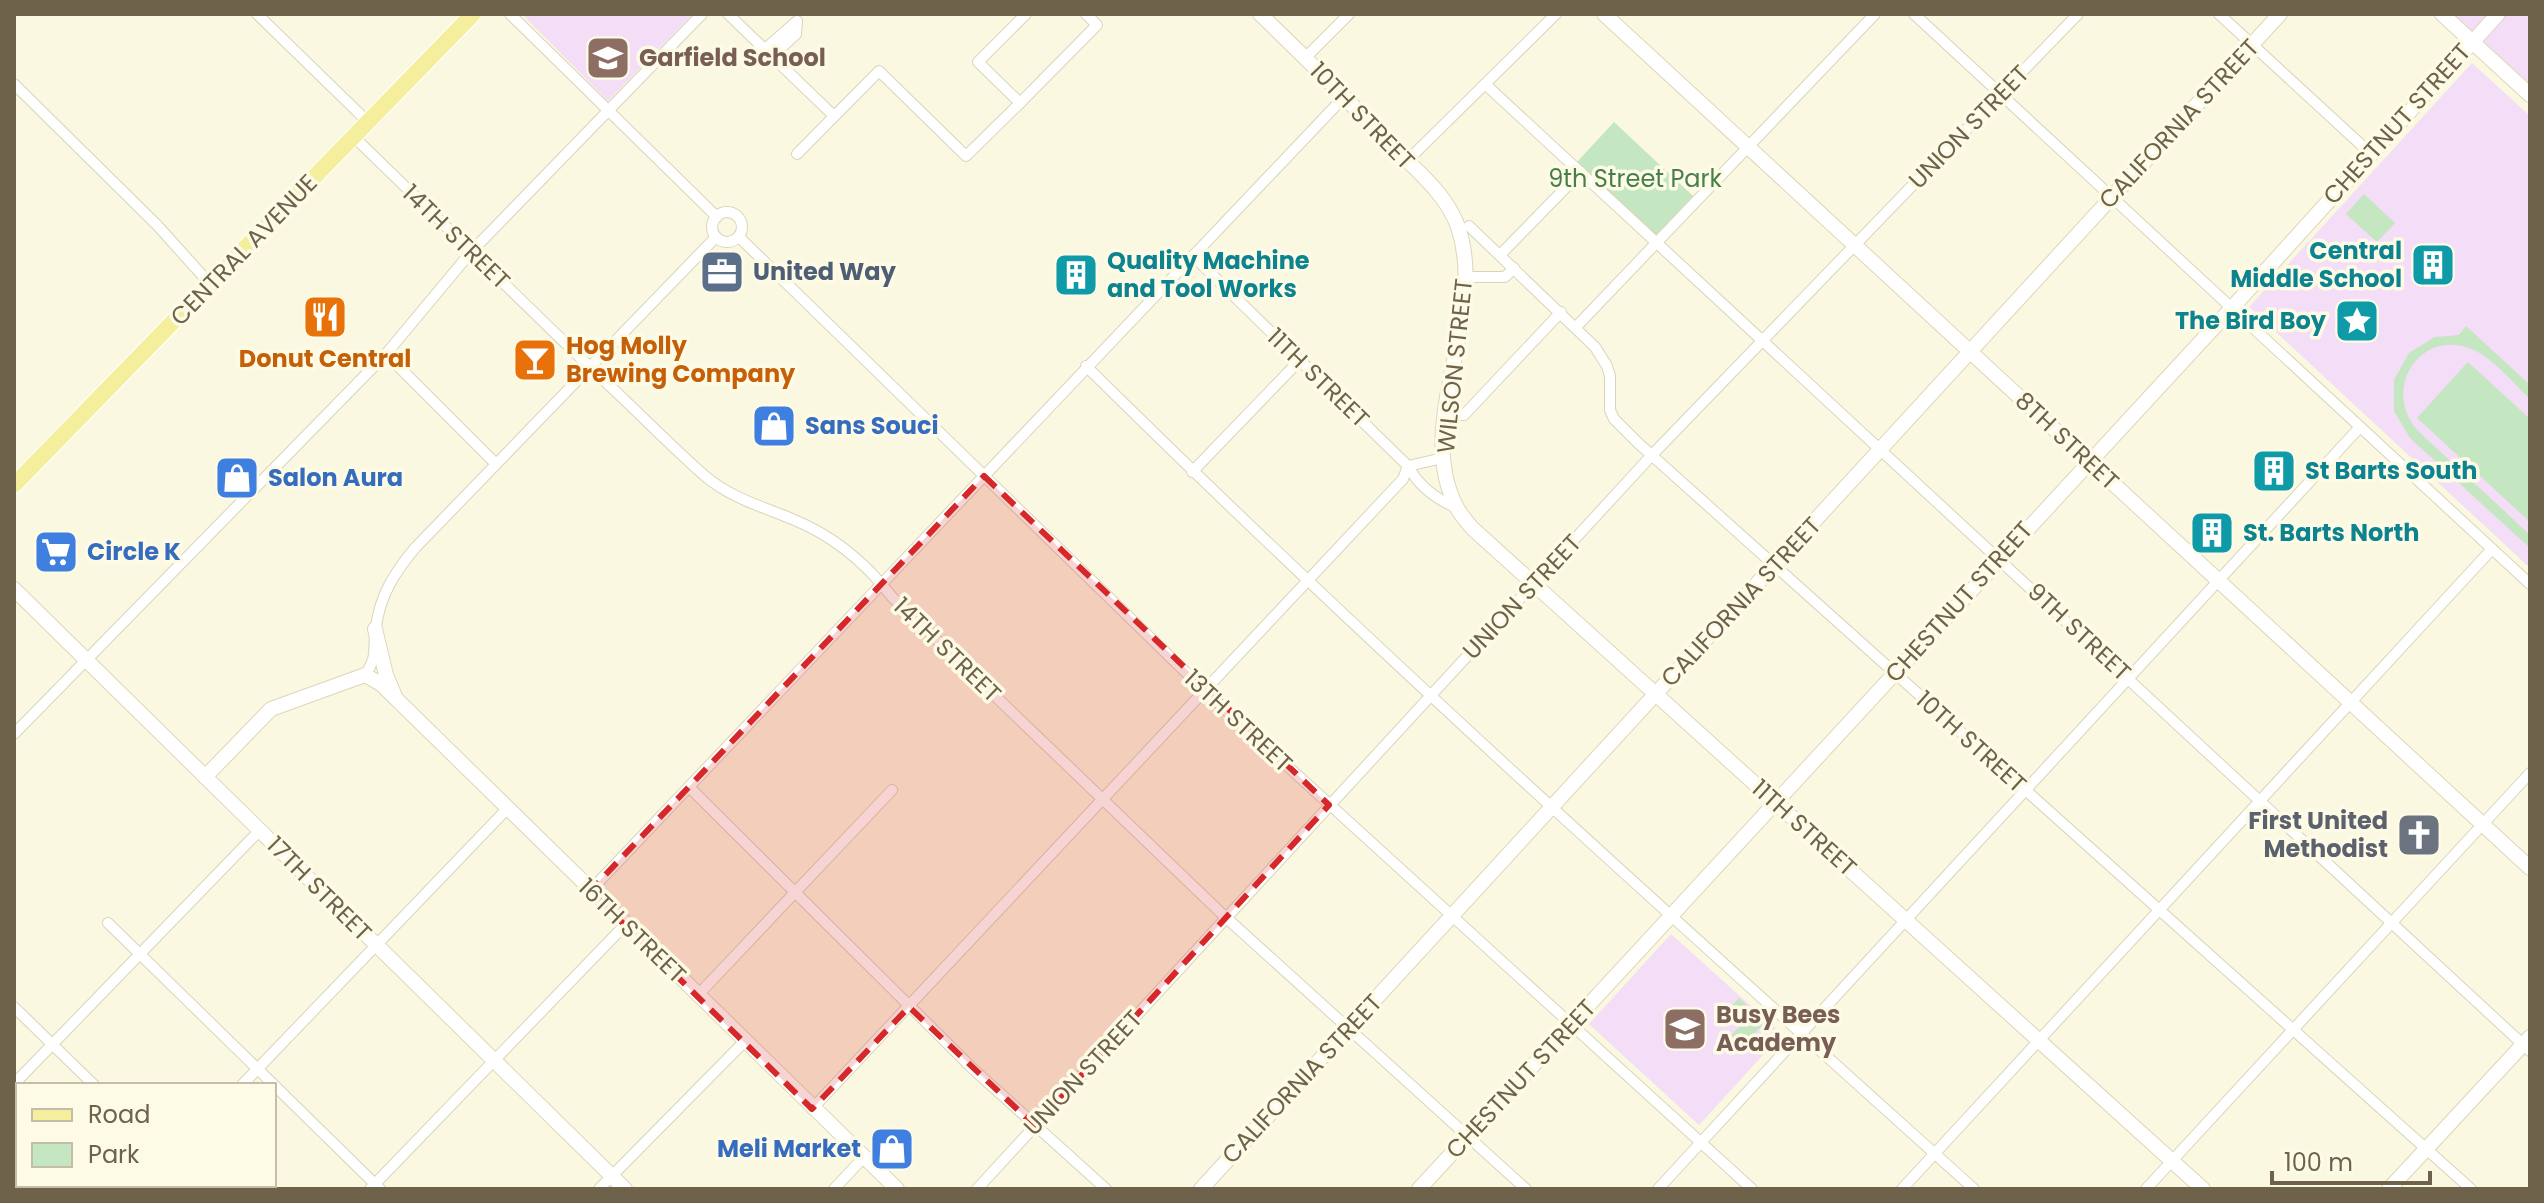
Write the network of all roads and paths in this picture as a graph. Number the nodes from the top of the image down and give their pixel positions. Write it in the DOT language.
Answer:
graph roads {
  1 [pos="257,14"];
  2 [pos="473,14"];
  3 [pos="510,14"];
  4 [pos="702,14"];
  5 [pos="728,14"];
  6 [pos="1026,14"];
  7 [pos="1086,14"];
  8 [pos="1260,14"];
  9 [pos="1349,14"];
  10 [pos="1556,14"];
  11 [pos="1604,14"];
  12 [pos="1875,14"];
  13 [pos="1914,14"];
  14 [pos="2078,14"];
  15 [pos="2219,14"];
  16 [pos="2280,14"];
  17 [pos="2442,14"];
  18 [pos="2498,14"];
  19 [pos="801,18"];
  20 [pos="2472,42"];
  21 [pos="2252,45"];
  22 [pos="766,51"];
  23 [pos="1305,58"];
  24 [pos="14,84"];
  25 [pos="1485,84"];
  26 [pos="2000,94"];
  27 [pos="2530,95"];
  28 [pos="1344,97"];
  29 [pos="1020,103"];
  30 [pos="609,110"];
  31 [pos="834,116"];
  32 [pos="368,122"];
  33 [pos="354,137"];
  34 [pos="1748,147"];
  35 [pos="2370,153"];
  36 [pos="797,154"];
  37 [pos="1407,161"];
  38 [pos="1581,172"];
  39 [pos="2111,196"];
  40 [pos="717,217"];
  41 [pos="1463,225"];
  42 [pos="716,237"];
  43 [pos="739,237"];
  44 [pos="1657,242"];
  45 [pos="1855,246"];
  46 [pos="471,252"];
  47 [pos="1500,255"];
  48 [pos="1193,256"];
  49 [pos="1514,268"];
  50 [pos="1467,277"];
  51 [pos="210,284"];
  52 [pos="2231,309"];
  53 [pos="1561,312"];
  54 [pos="1576,327"];
  55 [pos="1763,340"];
  56 [pos="1969,351"];
  57 [pos="386,354"];
  58 [pos="1300,360"];
  59 [pos="589,366"];
  60 [pos="1086,366"];
  61 [pos="1446,415"];
  62 [pos="2360,427"];
  63 [pos="1881,449"];
  64 [pos="1652,455"];
  65 [pos="1443,458"];
  66 [pos="2089,461"];
  67 [pos="495,463"];
  68 [pos="1408,466"];
  69 [pos="1192,472"];
  70 [pos="984,476"];
  71 [pos="14,485"];
  72 [pos="1457,508"];
  73 [pos="2492,549"];
  74 [pos="2000,558"];
  75 [pos="1775,566"];
  76 [pos="1308,581"];
  77 [pos="2218,581"];
  78 [pos="881,583"];
  79 [pos="1534,583"];
  80 [pos="2530,584"];
  81 [pos="14,589"];
  82 [pos="375,629"];
  83 [pos="87,661"];
  84 [pos="1895,673"];
  85 [pos="365,675"];
  86 [pos="2128,678"];
  87 [pos="1205,691"];
  88 [pos="1656,694"];
  89 [pos="1431,696"];
  90 [pos="398,702"];
  91 [pos="2350,703"];
  92 [pos="14,734"];
  93 [pos="2530,773"];
  94 [pos="205,777"];
  95 [pos="689,787"];
  96 [pos="892,790"];
  97 [pos="2027,791"];
  98 [pos="1102,799"];
  99 [pos="2260,801"];
  100 [pos="1775,802"];
  101 [pos="1329,805"];
  102 [pos="1552,808"];
  103 [pos="507,809"];
  104 [pos="2483,824"];
  105 [pos="260,830"];
  106 [pos="2530,868"];
  107 [pos="590,891"];
  108 [pos="795,894"];
  109 [pos="2159,911"];
  110 [pos="1672,915"];
  111 [pos="1452,917"];
  112 [pos="1227,918"];
  113 [pos="1906,920"];
  114 [pos="2391,922"];
  115 [pos="108,923"];
  116 [pos="625,925"];
  117 [pos="377,946"];
  118 [pos="139,954"];
  119 [pos="697,996"];
  120 [pos="14,1007"];
  121 [pos="909,1007"];
  122 [pos="1570,1025"];
  123 [pos="1349,1028"];
  124 [pos="2293,1030"];
  125 [pos="1802,1034"];
  126 [pos="2039,1040"];
  127 [pos="744,1042"];
  128 [pos="52,1044"];
  129 [pos="2528,1044"];
  130 [pos="494,1061"];
  131 [pos="257,1069"];
  132 [pos="92,1083"];
  133 [pos="244,1083"];
  134 [pos="272,1083"];
  135 [pos="14,1084"];
  136 [pos="276,1087"];
  137 [pos="812,1109"];
  138 [pos="1035,1126"];
  139 [pos="1468,1136"];
  140 [pos="1701,1143"];
  141 [pos="2427,1148"];
  142 [pos="1935,1153"];
  143 [pos="863,1158"];
  144 [pos="2172,1161"];
  145 [pos="612,1176"];
  146 [pos="375,1187"];
  147 [pos="599,1189"];
  148 [pos="625,1189"];
  149 [pos="834,1189"];
  150 [pos="897,1189"];
  151 [pos="977,1189"];
  152 [pos="1106,1189"];
  153 [pos="1201,1189"];
  154 [pos="1419,1189"];
  155 [pos="1526,1189"];
  156 [pos="1658,1189"];
  157 [pos="1752,1189"];
  158 [pos="1902,1189"];
  159 [pos="1974,1189"];
  160 [pos="2146,1189"];
  161 [pos="2203,1189"];
  162 [pos="2389,1189"];
  163 [pos="2471,1189"];
  1 -- 32 [label="street"];
  2 -- 32 [label="main road, CENTRAL AVENUE"];
  3 -- 30 [label="street"];
  4 -- 30 [label="street"];
  5 -- 22 [label="street"];
  6 -- 29 [label="street"];
  7 -- 29 [label="street"];
  8 -- 23 [label="street, 10TH STREET"];
  9 -- 23 [label="street"];
  10 -- 25 [label="street"];
  11 -- 34 [label="street, 8TH STREET"];
  12 -- 34 [label="street"];
  13 -- 26 [label="street"];
  14 -- 26 [label="street, UNION STREET"];
  15 -- 21 [label="street"];
  16 -- 21 [label="street, CALIFORNIA STREET"];
  17 -- 20 [label="street"];
  18 -- 20 [label="street, CHESTNUT STREET"];
  19 -- 22 [label="street"];
  20 -- 27 [label="street"];
  20 -- 35 [label="street, CHESTNUT STREET"];
  21 -- 35 [label="street"];
  21 -- 39 [label="street, CALIFORNIA STREET"];
  22 -- 31 [label="street"];
  23 -- 28 [label="street, 10TH STREET"];
  24 -- 51 [label="street"];
  25 -- 37 [label="street"];
  25 -- 38 [label="street, 9TH STREET"];
  26 -- 39 [label="street"];
  26 -- 45 [label="street, UNION STREET"];
  28 -- 37 [label="street, 10TH STREET"];
  28 -- 48 [label="street"];
  29 -- 31 [label="street"];
  30 -- 40 [label="street"];
  30 -- 46 [label="street"];
  31 -- 36 [label="street"];
  32 -- 33 [label="main road, CENTRAL AVENUE"];
  33 -- 46 [label="street, 14TH STREET"];
  33 -- 51 [label="main road, CENTRAL AVENUE"];
  34 -- 44 [label="street"];
  34 -- 45 [label="street, 8TH STREET"];
  35 -- 52 [label="street, CHESTNUT STREET"];
  37 -- 41 [label="street, 10TH STREET"];
  38 -- 44 [label="street, 9TH STREET"];
  38 -- 47 [label="street"];
  39 -- 52 [label="street"];
  39 -- 56 [label="street, CALIFORNIA STREET"];
  40 -- 42 [label="street"];
  40 -- 43 [label="street"];
  41 -- 47 [label="street, 10TH STREET"];
  41 -- 50 [label="street, WILSON STREET"];
  42 -- 43 [label="street"];
  42 -- 59 [label="street"];
  43 -- 70 [label="street, 13TH STREET"];
  44 -- 54 [label="street"];
  44 -- 55 [label="street, 9TH STREET"];
  45 -- 55 [label="street, UNION STREET"];
  45 -- 56 [label="street, 8TH STREET"];
  46 -- 57 [label="street"];
  46 -- 59 [label="street, 14TH STREET"];
  47 -- 49 [label="street, 10TH STREET"];
  48 -- 58 [label="street, 11TH STREET"];
  48 -- 60 [label="street"];
  49 -- 50 [label="street"];
  49 -- 53 [label="street, 10TH STREET"];
  50 -- 61 [label="street, WILSON STREET"];
  51 -- 71 [label="main road, CENTRAL AVENUE"];
  52 -- 62 [label="street"];
  52 -- 66 [label="street, CHESTNUT STREET"];
  53 -- 54 [label="street, 10TH STREET"];
  53 -- 61 [label="street"];
  54 -- 64 [label="street, 10TH STREET"];
  55 -- 63 [label="street, 9TH STREET"];
  55 -- 64 [label="street, UNION STREET"];
  56 -- 63 [label="street, CALIFORNIA STREET"];
  56 -- 66 [label="street, 8TH STREET"];
  57 -- 67 [label="street"];
  57 -- 83 [label="street"];
  58 -- 68 [label="street, 11TH STREET"];
  58 -- 69 [label="street"];
  59 -- 67 [label="street"];
  59 -- 78 [label="street, 14TH STREET"];
  60 -- 69 [label="street"];
  60 -- 70 [label="street"];
  61 -- 65 [label="street, WILSON STREET"];
  62 -- 73 [label="street"];
  62 -- 77 [label="street"];
  63 -- 74 [label="street, 9TH STREET"];
  63 -- 75 [label="street, CALIFORNIA STREET"];
  64 -- 75 [label="street, 10TH STREET"];
  64 -- 79 [label="street, UNION STREET"];
  65 -- 68 [label="street"];
  65 -- 72 [label="street, WILSON STREET"];
  66 -- 74 [label="street, CHESTNUT STREET"];
  66 -- 77 [label="street, 8TH STREET"];
  67 -- 82 [label="street"];
  68 -- 72 [label="street, 11TH STREET"];
  68 -- 76 [label="street"];
  69 -- 76 [label="street"];
  70 -- 78 [label="street"];
  70 -- 87 [label="street, 13TH STREET"];
  72 -- 79 [label="street, 11TH STREET"];
  73 -- 80 [label="street"];
  73 -- 91 [label="street"];
  74 -- 84 [label="street, CHESTNUT STREET"];
  74 -- 86 [label="street, 9TH STREET"];
  75 -- 84 [label="street, 10TH STREET"];
  75 -- 88 [label="street, CALIFORNIA STREET"];
  76 -- 87 [label="street"];
  76 -- 89 [label="street"];
  77 -- 86 [label="street"];
  77 -- 91 [label="street, 8TH STREET"];
  78 -- 95 [label="street"];
  78 -- 98 [label="street, 14TH STREET"];
  79 -- 88 [label="street, 11TH STREET"];
  79 -- 89 [label="street, UNION STREET"];
  81 -- 83 [label="street, 17TH STREET"];
  82 -- 85 [label="street"];
  82 -- 90 [label="street"];
  83 -- 92 [label="street"];
  83 -- 94 [label="street, 17TH STREET"];
  84 -- 97 [label="street, 10TH STREET"];
  84 -- 100 [label="street, CHESTNUT STREET"];
  85 -- 90 [label="street, 16TH STREET"];
  85 -- 94 [label="street"];
  86 -- 97 [label="street"];
  86 -- 99 [label="street, 9TH STREET"];
  87 -- 98 [label="street"];
  87 -- 101 [label="street, 13TH STREET"];
  88 -- 100 [label="street, 11TH STREET"];
  88 -- 102 [label="street, CALIFORNIA STREET"];
  89 -- 101 [label="street, UNION STREET"];
  89 -- 102 [label="street"];
  90 -- 103 [label="street, 16TH STREET"];
  91 -- 99 [label="street"];
  91 -- 104 [label="street, 8TH STREET"];
  93 -- 104 [label="street"];
  94 -- 105 [label="street, 17TH STREET"];
  95 -- 107 [label="street"];
  95 -- 108 [label="street"];
  96 -- 108 [label="street"];
  97 -- 109 [label="street, 10TH STREET"];
  97 -- 113 [label="street"];
  98 -- 112 [label="street, 14TH STREET"];
  98 -- 121 [label="street"];
  99 -- 109 [label="street"];
  99 -- 114 [label="street, 9TH STREET"];
  100 -- 110 [label="street, CHESTNUT STREET"];
  100 -- 113 [label="street, 11TH STREET"];
  101 -- 111 [label="street, 13TH STREET"];
  101 -- 112 [label="street, UNION STREET"];
  102 -- 110 [label="street"];
  102 -- 111 [label="street, CALIFORNIA STREET"];
  103 -- 107 [label="street, 16TH STREET"];
  103 -- 117 [label="street"];
  104 -- 106 [label="street, 8TH STREET"];
  104 -- 114 [label="street"];
  105 -- 117 [label="street, 17TH STREET"];
  105 -- 118 [label="street"];
  107 -- 116 [label="street, 16TH STREET"];
  108 -- 119 [label="street"];
  108 -- 121 [label="street"];
  109 -- 124 [label="street, 10TH STREET"];
  109 -- 126 [label="street"];
  110 -- 122 [label="street, CHESTNUT STREET"];
  110 -- 125 [label="street"];
  111 -- 122 [label="street, 13TH STREET"];
  111 -- 123 [label="street, CALIFORNIA STREET"];
  112 -- 123 [label="street, 14TH STREET"];
  112 -- 138 [label="street, UNION STREET"];
  113 -- 125 [label="street"];
  113 -- 126 [label="street, 11TH STREET"];
  114 -- 124 [label="street"];
  114 -- 129 [label="street, 9TH STREET"];
  115 -- 118 [label="street"];
  116 -- 119 [label="street, 16TH STREET"];
  116 -- 130 [label="street"];
  117 -- 130 [label="street, 17TH STREET"];
  117 -- 131 [label="street"];
  118 -- 128 [label="street"];
  118 -- 131 [label="street"];
  119 -- 127 [label="street, 16TH STREET"];
  120 -- 128 [label="street"];
  121 -- 137 [label="street"];
  121 -- 138 [label="street"];
  122 -- 139 [label="street, CHESTNUT STREET"];
  122 -- 140 [label="street, 13TH STREET"];
  123 -- 139 [label="street, 14TH STREET"];
  123 -- 153 [label="street, CALIFORNIA STREET"];
  124 -- 141 [label="street, 10TH STREET"];
  124 -- 144 [label="street"];
  125 -- 140 [label="street"];
  125 -- 142 [label="street"];
  126 -- 142 [label="street"];
  126 -- 144 [label="street, 11TH STREET"];
  127 -- 137 [label="street, 16TH STREET"];
  127 -- 145 [label="street"];
  128 -- 132 [label="street"];
  128 -- 135 [label="street"];
  129 -- 141 [label="street"];
  130 -- 145 [label="street, 17TH STREET"];
  130 -- 146 [label="street"];
  131 -- 133 [label="street"];
  131 -- 134 [label="street"];
  136 -- 146 [label="street"];
  137 -- 143 [label="street, 16TH STREET"];
  138 -- 151 [label="street, UNION STREET"];
  138 -- 152 [label="street"];
  139 -- 154 [label="street, CHESTNUT STREET"];
  139 -- 155 [label="street, 14TH STREET"];
  140 -- 156 [label="street"];
  140 -- 157 [label="street, 13TH STREET"];
  141 -- 162 [label="street"];
  141 -- 163 [label="street, 10TH STREET"];
  142 -- 158 [label="street"];
  142 -- 159 [label="street"];
  143 -- 149 [label="street"];
  143 -- 150 [label="street, 16TH STREET"];
  144 -- 160 [label="street"];
  144 -- 161 [label="street, 11TH STREET"];
  145 -- 147 [label="street"];
  145 -- 148 [label="street, 17TH STREET"];
}
